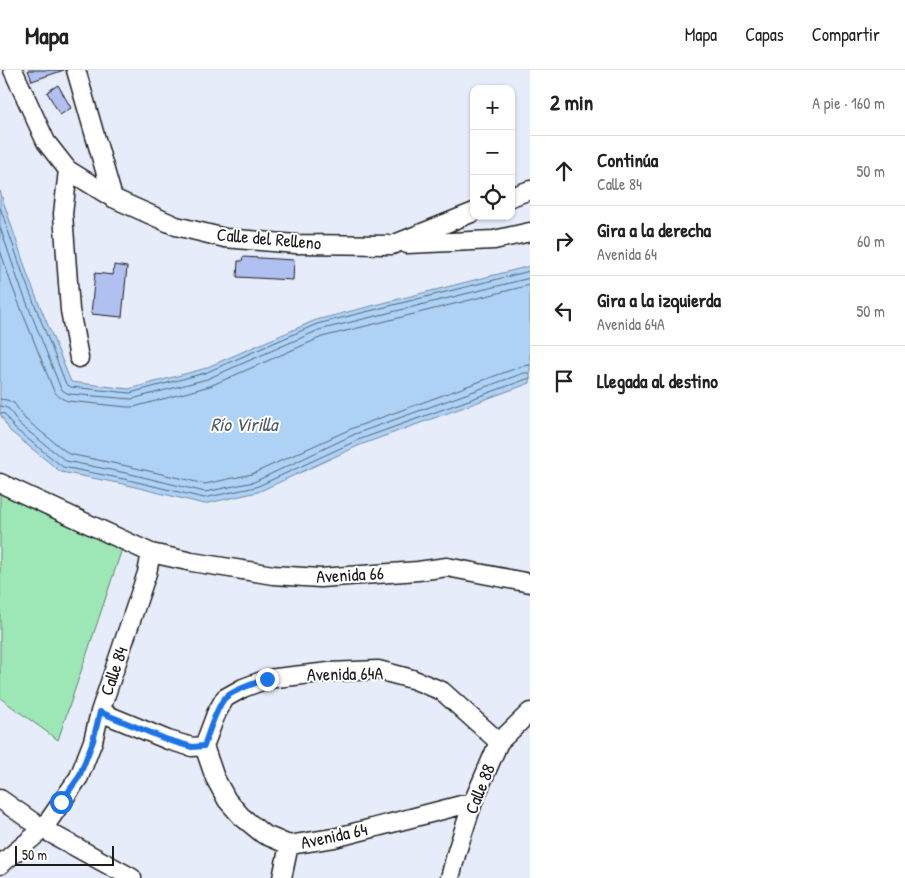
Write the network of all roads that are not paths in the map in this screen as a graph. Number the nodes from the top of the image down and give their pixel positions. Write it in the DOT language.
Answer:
graph roads {
  1 [pos="13,70"];
  2 [pos="76,70"];
  3 [pos="68,170"];
  4 [pos="530,190"];
  5 [pos="515,196"];
  6 [pos="113,198"];
  7 [pos="470,214"];
  8 [pos="530,232"];
  9 [pos="392,245"];
  10 [pos="78,358"];
  11 [pos="0,483"];
  12 [pos="152,554"];
  13 [pos="530,583"];
  14 [pos="100,712"];
  15 [pos="530,712"];
  16 [pos="499,742"];
  17 [pos="204,746"];
  18 [pos="0,799"];
  19 [pos="473,802"];
  20 [pos="43,829"];
  21 [pos="289,845"];
  22 [pos="0,866"];
  23 [pos="132,878"];
  24 [pos="282,878"];
  25 [pos="450,878"];
  1 -- 3 [label="street, Calle del Relleno"];
  2 -- 6 [label="street"];
  3 -- 6 [label="street, Calle del Relleno"];
  3 -- 10 [label="street"];
  4 -- 5 [label="street"];
  6 -- 9 [label="street, Calle del Relleno"];
  7 -- 9 [label="street, Calle del Relleno"];
  8 -- 9 [label="street"];
  11 -- 12 [label="street"];
  12 -- 13 [label="street, Avenida 66"];
  12 -- 14 [label="street, Calle 84"];
  14 -- 17 [label="street"];
  14 -- 20 [label="street, Calle 84"];
  15 -- 16 [label="street, Calle 88"];
  16 -- 17 [label="street, Avenida 64A"];
  16 -- 19 [label="street, Calle 88"];
  17 -- 21 [label="street, Avenida 64"];
  18 -- 20 [label="street"];
  19 -- 21 [label="street, Avenida 64"];
  19 -- 25 [label="street, Calle 88"];
  20 -- 22 [label="street, Calle 84"];
  20 -- 23 [label="street"];
  21 -- 24 [label="street"];
}
